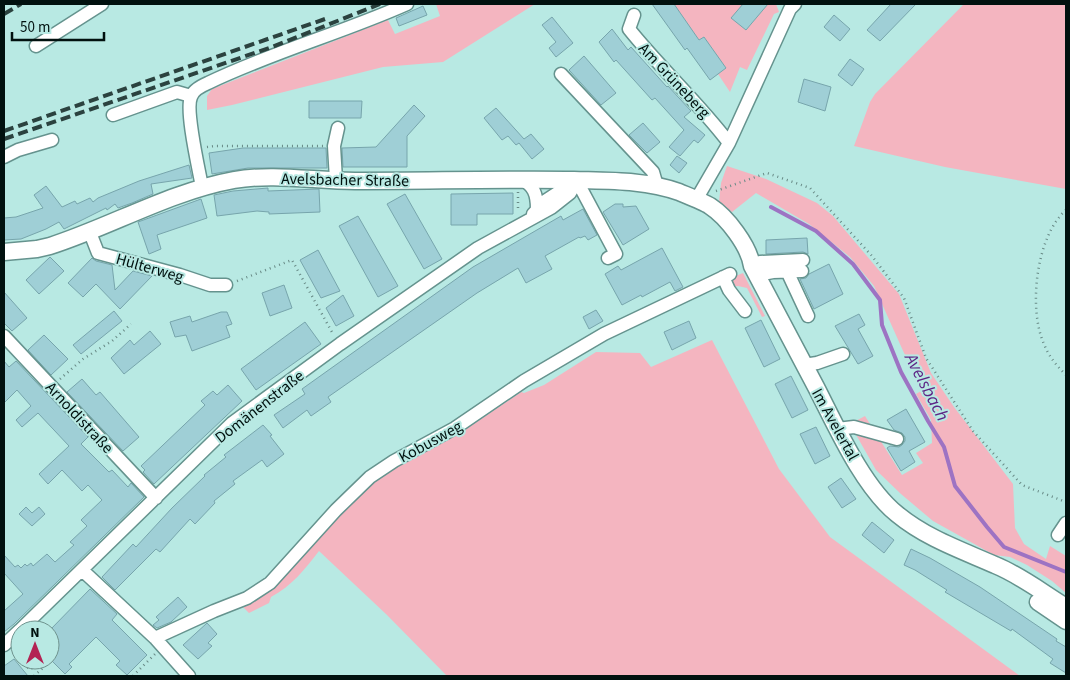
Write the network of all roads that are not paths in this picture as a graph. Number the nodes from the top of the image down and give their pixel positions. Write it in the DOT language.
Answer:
graph roads {
  1 [pos="102,4"];
  2 [pos="407,4"];
  3 [pos="790,5"];
  4 [pos="634,15"];
  5 [pos="36,46"];
  6 [pos="561,74"];
  7 [pos="191,96"];
  8 [pos="113,115"];
  9 [pos="338,128"];
  10 [pos="52,140"];
  11 [pos="729,142"];
  12 [pos="4,157"];
  13 [pos="336,180"];
  14 [pos="577,180"];
  15 [pos="520,183"];
  16 [pos="657,186"];
  17 [pos="202,187"];
  18 [pos="696,200"];
  19 [pos="537,209"];
  20 [pos="526,216"];
  21 [pos="89,230"];
  22 [pos="4,252"];
  23 [pos="608,258"];
  24 [pos="754,271"];
  25 [pos="787,271"];
  26 [pos="226,285"];
  27 [pos="745,311"];
  28 [pos="808,316"];
  29 [pos="4,336"];
  30 [pos="843,354"];
  31 [pos="804,365"];
  32 [pos="837,429"];
  33 [pos="896,439"];
  34 [pos="156,498"];
  35 [pos="1066,523"];
  36 [pos="1058,535"];
  37 [pos="956,550"];
  38 [pos="82,570"];
  39 [pos="1066,607"];
  40 [pos="30,620"];
  41 [pos="1066,621"];
  42 [pos="159,642"];
  43 [pos="189,676"];
  1 -- 5 [label="street"];
  2 -- 7 [label="street"];
  3 -- 11 [label="street"];
  4 -- 11 [label="street, Am Grüneberg"];
  6 -- 16 [label="street"];
  7 -- 8 [label="street"];
  7 -- 17 [label="street"];
  9 -- 13 [label="street"];
  10 -- 12 [label="street"];
  11 -- 18 [label="street"];
  13 -- 15 [label="main road, Avelsbacher Straße"];
  13 -- 17 [label="main road, Avelsbacher Straße"];
  14 -- 15 [label="main road, Avelsbacher Straße"];
  14 -- 16 [label="main road, Avelsbacher Straße"];
  14 -- 19 [label="street, Domänenstraße"];
  14 -- 20 [label="street, Domänenstraße"];
  14 -- 23 [label="street"];
  15 -- 19 [label="street"];
  16 -- 18 [label="main road, Avelsbacher Straße"];
  17 -- 21 [label="main road, Avelsbacher Straße"];
  18 -- 24 [label="main road, Im Avelertal"];
  19 -- 20 [label="street, Domänenstraße"];
  20 -- 34 [label="street, Domänenstraße"];
  21 -- 22 [label="main road, Avelsbacher Straße"];
  21 -- 26 [label="street, Hülterweg"];
  24 -- 25 [label="street"];
  24 -- 25 [label="street"];
  24 -- 31 [label="main road, Im Avelertal"];
  25 -- 28 [label="street"];
  27 -- 42 [label="street, Kobusweg"];
  29 -- 34 [label="street, Arnoldistraße"];
  30 -- 31 [label="street"];
  31 -- 32 [label="main road, Im Avelertal"];
  32 -- 33 [label="street"];
  32 -- 37 [label="main road, Im Avelertal"];
  34 -- 38 [label="street, Domänenstraße"];
  35 -- 36 [label="street"];
  37 -- 39 [label="main road, Im Avelertal"];
  37 -- 41 [label="main road, Im Avelertal"];
  38 -- 40 [label="street, Domänenstraße"];
  38 -- 42 [label="street"];
  42 -- 43 [label="street"];
}
